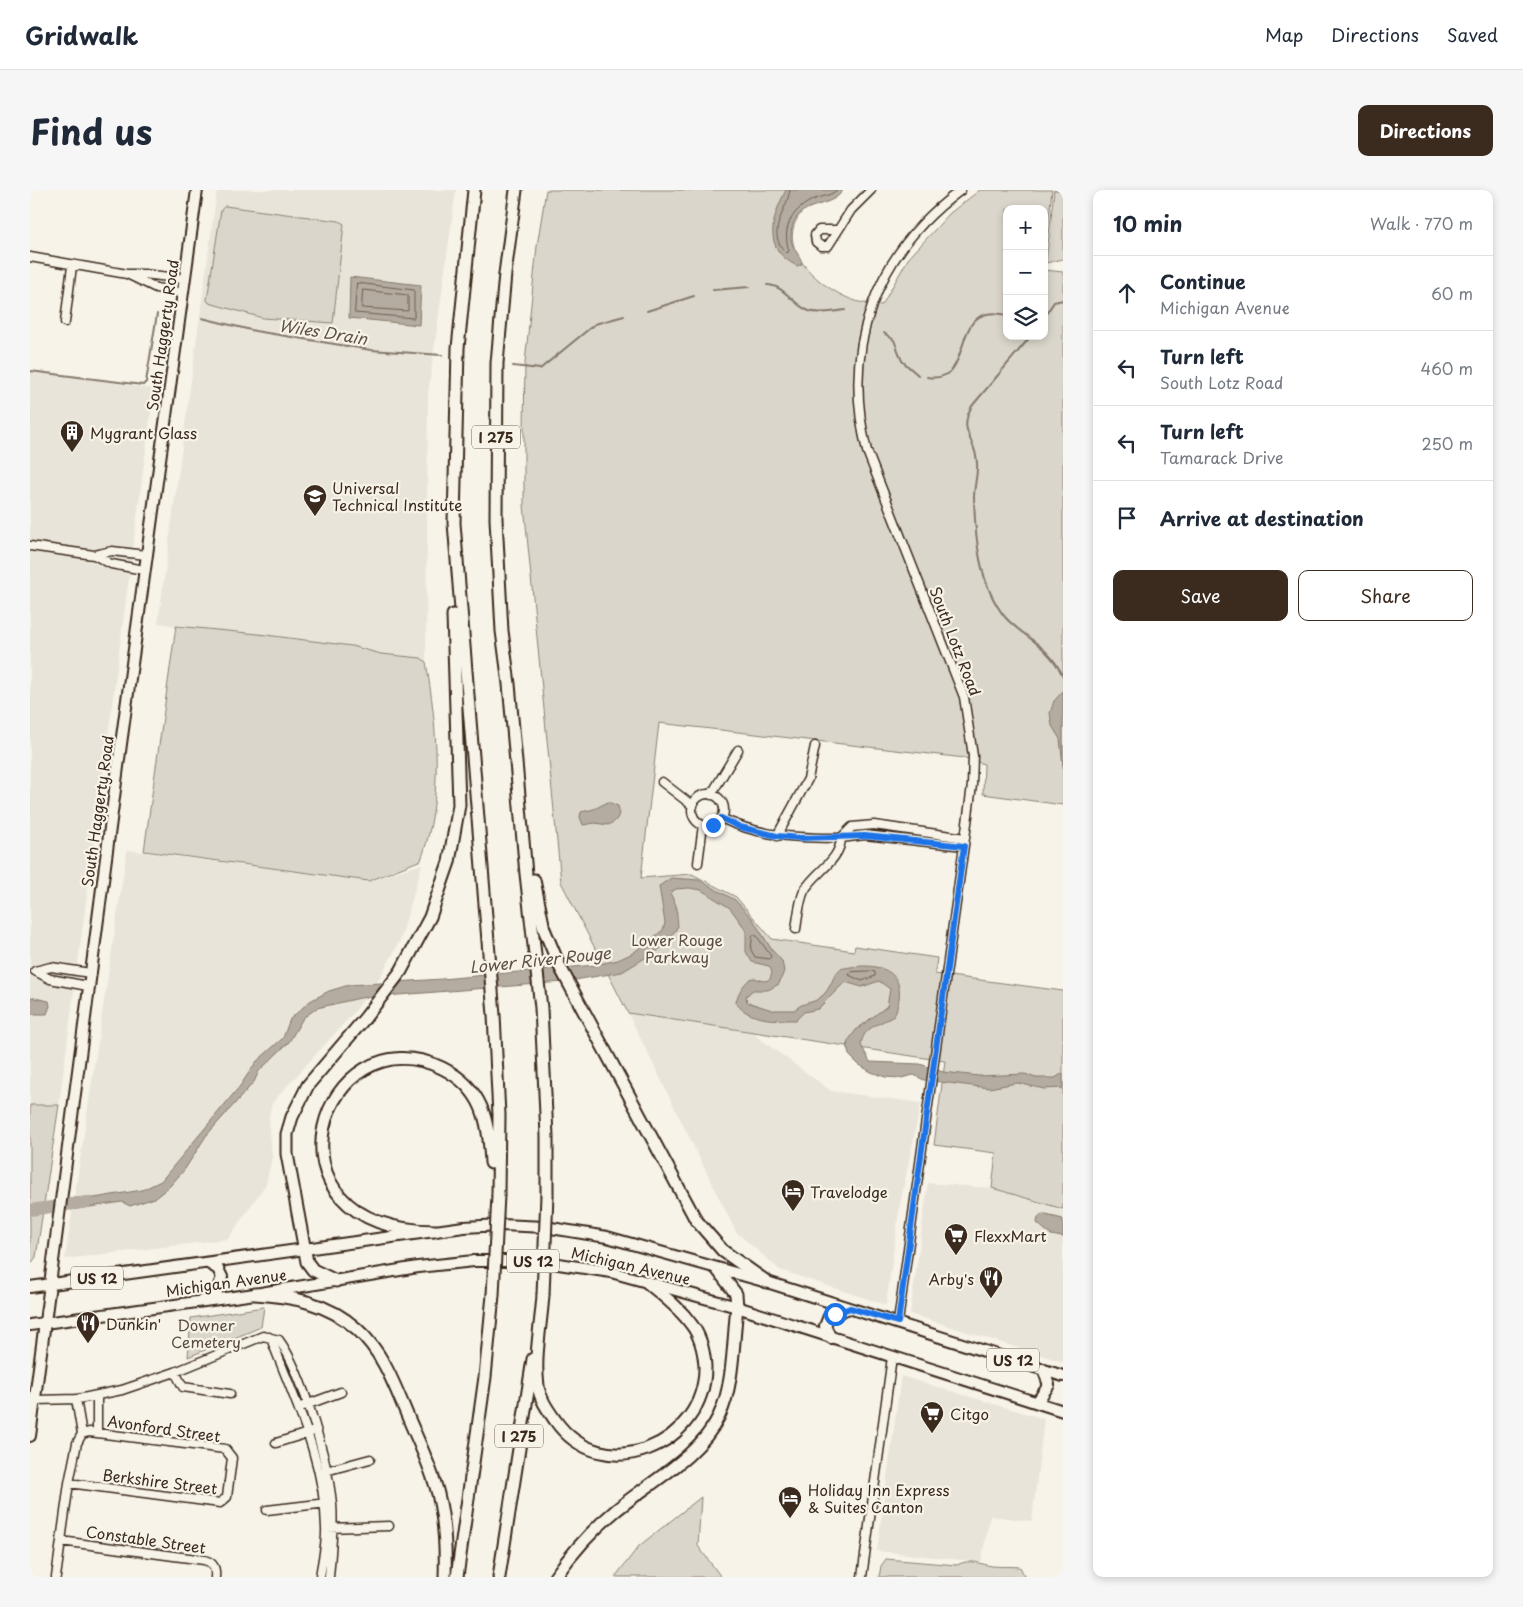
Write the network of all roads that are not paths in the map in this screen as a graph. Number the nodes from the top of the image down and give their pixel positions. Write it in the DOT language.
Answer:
graph roads {
  1 [pos="197,190"];
  2 [pos="474,190"];
  3 [pos="516,190"];
  4 [pos="871,190"];
  5 [pos="959,191"];
  6 [pos="837,230"];
  7 [pos="30,257"];
  8 [pos="72,266"];
  9 [pos="127,274"];
  10 [pos="185,279"];
  11 [pos="183,293"];
  12 [pos="65,322"];
  13 [pos="455,542"];
  14 [pos="30,546"];
  15 [pos="94,555"];
  16 [pos="146,555"];
  17 [pos="144,570"];
  18 [pos="509,684"];
  19 [pos="815,746"];
  20 [pos="738,750"];
  21 [pos="662,782"];
  22 [pos="711,795"];
  23 [pos="693,806"];
  24 [pos="721,818"];
  25 [pos="703,825"];
  26 [pos="777,836"];
  27 [pos="841,838"];
  28 [pos="964,842"];
  29 [pos="698,863"];
  30 [pos="796,929"];
  31 [pos="32,970"];
  32 [pos="90,973"];
  33 [pos="88,986"];
  34 [pos="498,1192"];
  35 [pos="435,1231"];
  36 [pos="304,1250"];
  37 [pos="208,1263"];
  38 [pos="717,1269"];
  39 [pos="336,1281"];
  40 [pos="647,1282"];
  41 [pos="767,1282"];
  42 [pos="50,1284"];
  43 [pos="30,1287"];
  44 [pos="255,1294"];
  45 [pos="544,1295"];
  46 [pos="203,1300"];
  47 [pos="737,1307"];
  48 [pos="850,1308"];
  49 [pos="45,1322"];
  50 [pos="898,1322"];
  51 [pos="30,1324"];
  52 [pos="269,1338"];
  53 [pos="831,1338"];
  54 [pos="892,1357"];
  55 [pos="1044,1369"];
  56 [pos="175,1372"];
  57 [pos="1063,1376"];
  58 [pos="342,1392"];
  59 [pos="230,1394"];
  60 [pos="97,1396"];
  61 [pos="76,1399"];
  62 [pos="35,1400"];
  63 [pos="1037,1402"];
  64 [pos="308,1405"];
  65 [pos="299,1408"];
  66 [pos="1063,1411"];
  67 [pos="312,1432"];
  68 [pos="97,1433"];
  69 [pos="82,1434"];
  70 [pos="30,1436"];
  71 [pos="276,1442"];
  72 [pos="370,1459"];
  73 [pos="322,1472"];
  74 [pos="230,1478"];
  75 [pos="69,1484"];
  76 [pos="328,1503"];
  77 [pos="267,1510"];
  78 [pos="389,1526"];
  79 [pos="330,1528"];
  80 [pos="61,1541"];
  81 [pos="56,1577"];
  82 [pos="215,1577"];
  83 [pos="320,1577"];
  84 [pos="329,1577"];
  85 [pos="445,1577"];
  86 [pos="457,1577"];
  87 [pos="499,1577"];
  88 [pos="555,1577"];
  89 [pos="862,1577"];
  1 -- 10 [label="main road, South Haggerty Road"];
  2 -- 13 [label="highway, I 275"];
  3 -- 18 [label="highway, I 275"];
  4 -- 6 [label="street"];
  5 -- 28 [label="street, South Lotz Road"];
  7 -- 8 [label="street"];
  8 -- 9 [label="street"];
  8 -- 12 [label="street"];
  9 -- 10 [label="street"];
  9 -- 11 [label="street"];
  10 -- 11 [label="main road, South Haggerty Road"];
  11 -- 16 [label="main road, South Haggerty Road"];
  13 -- 34 [label="highway, I 275"];
  13 -- 36 [label="highway"];
  14 -- 15 [label="street"];
  15 -- 16 [label="street"];
  15 -- 17 [label="street"];
  16 -- 17 [label="main road, South Haggerty Road"];
  17 -- 32 [label="main road, South Haggerty Road"];
  18 -- 41 [label="highway"];
  18 -- 45 [label="highway, I 275, bridge"];
  19 -- 26 [label="street"];
  20 -- 22 [label="street"];
  21 -- 23 [label="street"];
  22 -- 23 [label="street"];
  22 -- 24 [label="street"];
  23 -- 25 [label="street"];
  24 -- 25 [label="street"];
  24 -- 26 [label="street"];
  25 -- 29 [label="street"];
  26 -- 27 [label="street"];
  27 -- 28 [label="street"];
  27 -- 28 [label="street"];
  27 -- 30 [label="street"];
  28 -- 50 [label="street, South Lotz Road"];
  31 -- 32 [label="street"];
  31 -- 33 [label="street"];
  32 -- 33 [label="main road, South Haggerty Road"];
  33 -- 42 [label="main road, South Haggerty Road"];
  34 -- 35 [label="highway"];
  34 -- 86 [label="highway, I 275, bridge"];
  35 -- 36 [label="main road, Michigan Avenue / US 12"];
  35 -- 38 [label="main road, Michigan Avenue / US 12"];
  36 -- 37 [label="main road, Michigan Avenue / US 12"];
  36 -- 39 [label="highway"];
  37 -- 42 [label="main road, Michigan Avenue / US 12"];
  37 -- 46 [label="main road"];
  38 -- 41 [label="main road, Michigan Avenue / US 12"];
  38 -- 47 [label="highway"];
  39 -- 40 [label="main road, Michigan Avenue / US 12"];
  39 -- 44 [label="main road, Michigan Avenue / US 12"];
  40 -- 45 [label="highway"];
  40 -- 47 [label="main road, Michigan Avenue / US 12"];
  41 -- 48 [label="main road, Michigan Avenue / US 12"];
  42 -- 43 [label="main road, Michigan Avenue / US 12"];
  42 -- 49 [label="main road, South Haggerty Road"];
  44 -- 46 [label="main road, Michigan Avenue / US 12"];
  44 -- 85 [label="highway"];
  45 -- 87 [label="highway, I 275"];
  46 -- 49 [label="main road, Michigan Avenue / US 12"];
  47 -- 53 [label="main road, Michigan Avenue / US 12"];
  47 -- 88 [label="highway"];
  48 -- 50 [label="main road, Michigan Avenue / US 12"];
  48 -- 53 [label="main road"];
  49 -- 51 [label="main road, Michigan Avenue / US 12"];
  49 -- 62 [label="main road, South Haggerty Road"];
  50 -- 55 [label="main road, Michigan Avenue / US 12"];
  52 -- 56 [label="street"];
  52 -- 64 [label="street"];
  52 -- 65 [label="street"];
  53 -- 54 [label="main road, Michigan Avenue / US 12"];
  54 -- 63 [label="main road, Michigan Avenue / US 12"];
  54 -- 89 [label="street"];
  55 -- 57 [label="main road, Michigan Avenue / US 12"];
  55 -- 63 [label="main road"];
  56 -- 59 [label="street"];
  56 -- 60 [label="street"];
  58 -- 64 [label="street"];
  60 -- 61 [label="street"];
  60 -- 68 [label="street"];
  61 -- 62 [label="street"];
  61 -- 69 [label="street"];
  62 -- 70 [label="main road, South Haggerty Road"];
  63 -- 66 [label="main road, Michigan Avenue / US 12"];
  64 -- 65 [label="street"];
  64 -- 67 [label="street"];
  65 -- 67 [label="street"];
  67 -- 71 [label="street"];
  67 -- 73 [label="street"];
  68 -- 69 [label="street, Avonford Street"];
  68 -- 74 [label="street, Avonford Street"];
  69 -- 75 [label="street"];
  72 -- 73 [label="street"];
  73 -- 76 [label="street"];
  74 -- 75 [label="street, Berkshire Street"];
  75 -- 80 [label="street"];
  76 -- 77 [label="street"];
  76 -- 79 [label="street"];
  78 -- 79 [label="street"];
  79 -- 83 [label="street"];
  79 -- 84 [label="street"];
  80 -- 81 [label="street"];
  80 -- 82 [label="street, Constable Street"];
}
